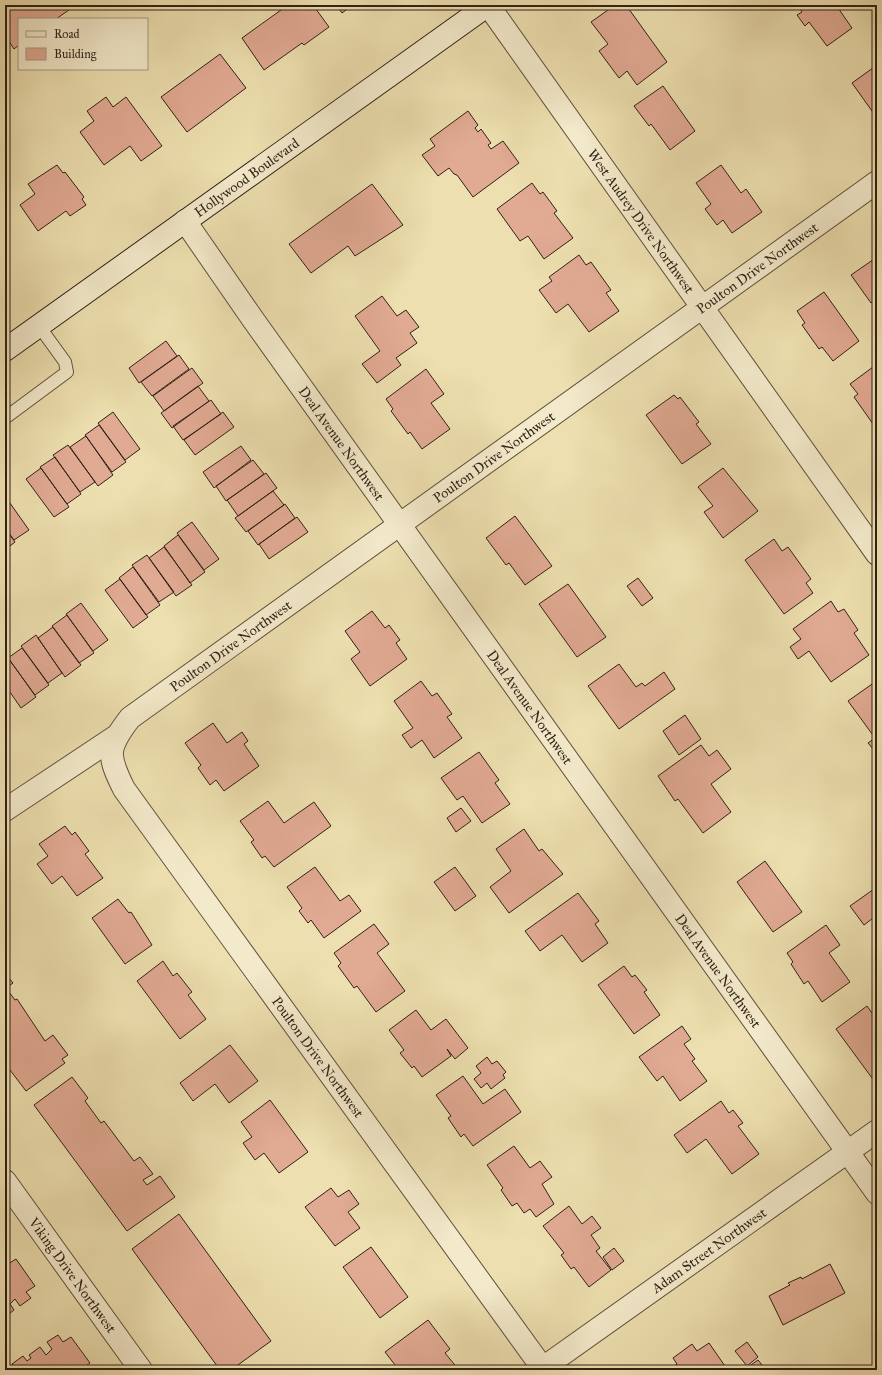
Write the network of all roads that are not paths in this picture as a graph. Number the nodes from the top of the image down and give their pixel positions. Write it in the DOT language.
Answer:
graph roads {
  1 [pos="488,5"];
  2 [pos="877,182"];
  3 [pos="185,221"];
  4 [pos="701,308"];
  5 [pos="39,326"];
  6 [pos="5,350"];
  7 [pos="5,418"];
  8 [pos="400,524"];
  9 [pos="877,554"];
  10 [pos="115,737"];
  11 [pos="5,810"];
  12 [pos="877,1131"];
  13 [pos="848,1152"];
  14 [pos="6,1183"];
  15 [pos="877,1193"];
  16 [pos="542,1369"];
  17 [pos="141,1370"];
  1 -- 3 [label="street, Hollywood Boulevard"];
  1 -- 4 [label="street, West Audrey Drive Northwest"];
  2 -- 4 [label="street, Poulton Drive Northwest"];
  3 -- 5 [label="street, Hollywood Boulevard"];
  3 -- 8 [label="street, Deal Avenue Northwest"];
  4 -- 8 [label="street, Poulton Drive Northwest"];
  4 -- 9 [label="street, West Audrey Drive Northwest"];
  5 -- 6 [label="street, Hollywood Boulevard"];
  5 -- 7 [label="lane"];
  8 -- 10 [label="street, Poulton Drive Northwest"];
  8 -- 13 [label="street, Deal Avenue Northwest"];
  10 -- 11 [label="street, Poulton Drive Northwest"];
  10 -- 16 [label="street, Poulton Drive Northwest"];
  12 -- 13 [label="street, Adam Street Northwest"];
  13 -- 15 [label="street, Deal Avenue Northwest"];
  13 -- 16 [label="street, Adam Street Northwest"];
  14 -- 17 [label="street, Viking Drive Northwest"];
}
